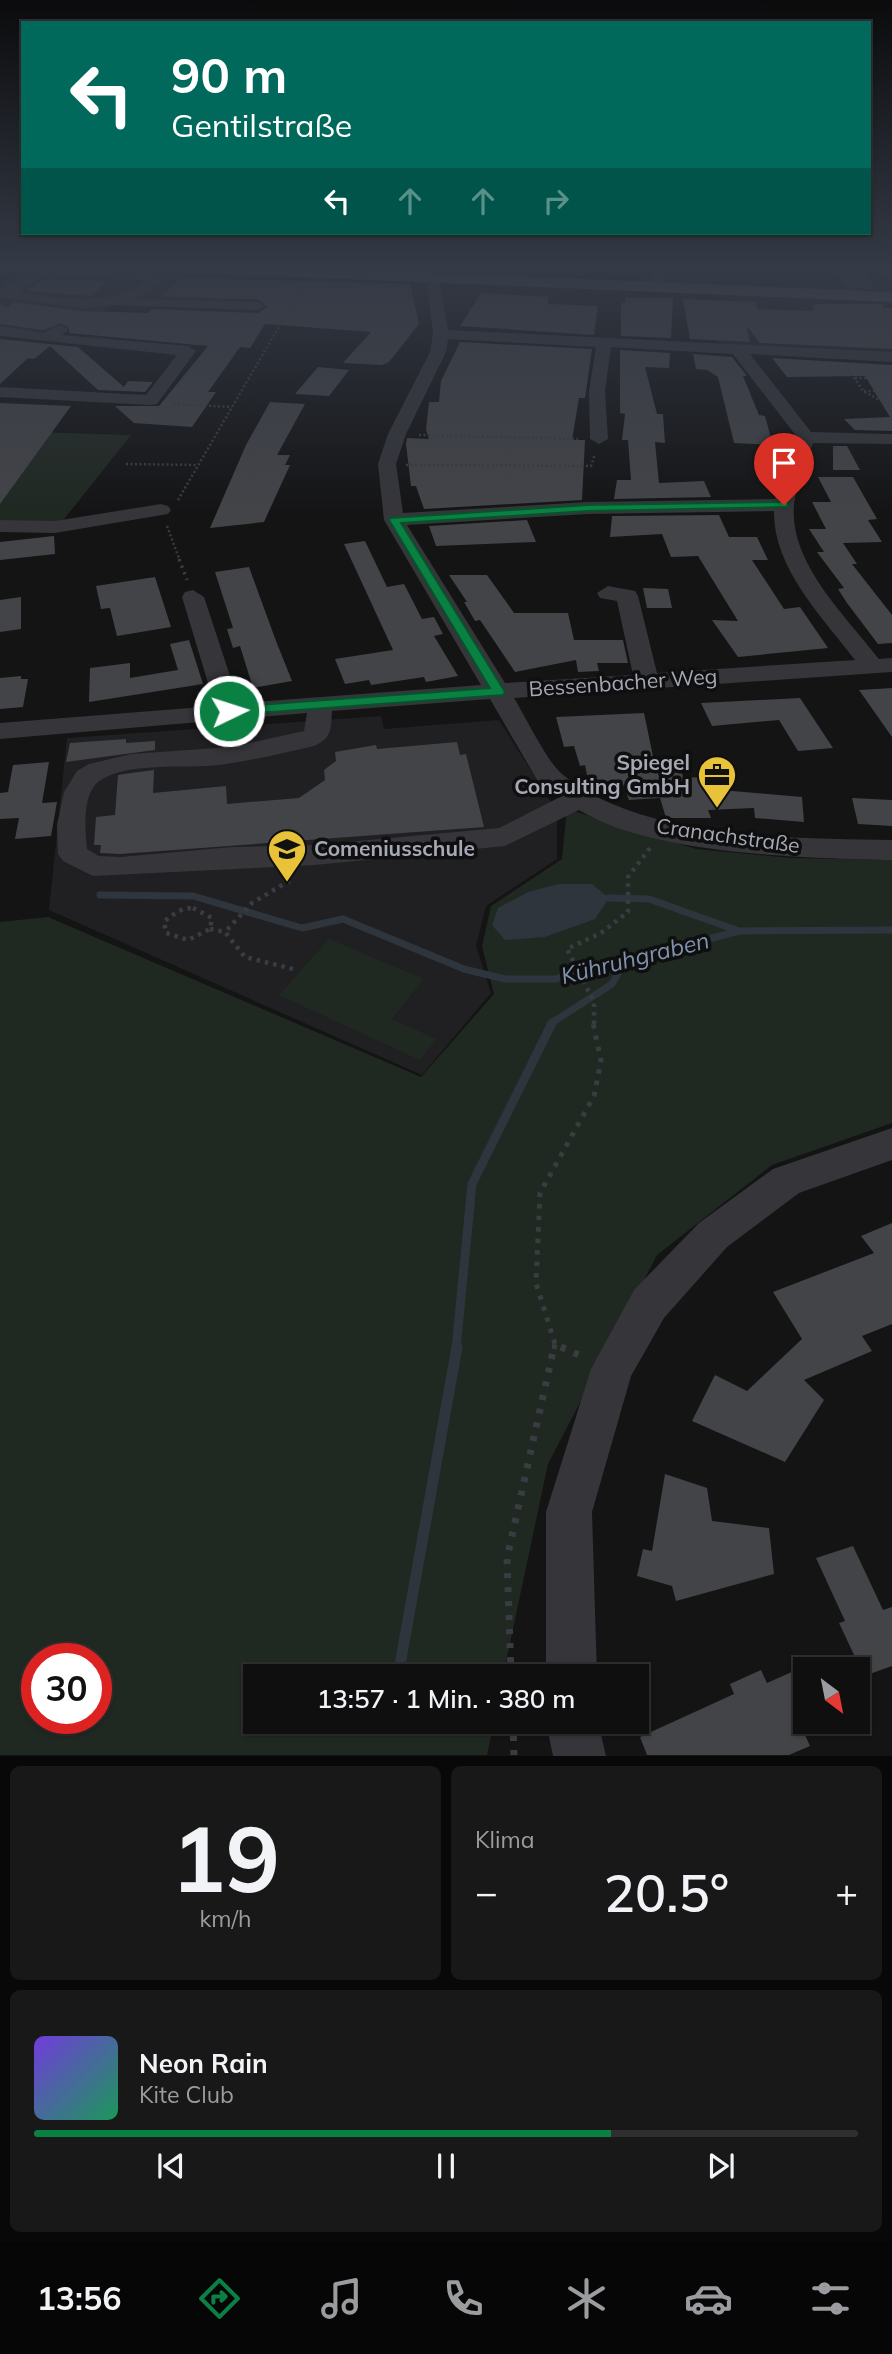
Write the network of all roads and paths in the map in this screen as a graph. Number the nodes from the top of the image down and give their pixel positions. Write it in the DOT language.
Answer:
graph roads {
  1 [pos="165,349"];
  2 [pos="266,349"];
  3 [pos="439,349"];
  4 [pos="603,349"];
  5 [pos="699,349"];
  6 [pos="739,351"];
  7 [pos="838,355"];
  8 [pos="892,357"];
  9 [pos="854,378"];
  10 [pos="866,378"];
  11 [pos="0,391"];
  12 [pos="863,391"];
  13 [pos="875,391"];
  14 [pos="151,400"];
  15 [pos="232,407"];
  16 [pos="892,407"];
  17 [pos="397,434"];
  18 [pos="806,437"];
  19 [pos="571,438"];
  20 [pos="599,439"];
  21 [pos="892,439"];
  22 [pos="126,464"];
  23 [pos="387,464"];
  24 [pos="198,465"];
  25 [pos="784,505"];
  26 [pos="161,510"];
  27 [pos="394,520"];
  28 [pos="0,526"];
  29 [pos="608,593"];
  30 [pos="193,597"];
  31 [pos="883,666"];
  32 [pos="647,682"];
  33 [pos="498,692"];
  34 [pos="320,705"];
  35 [pos="229,711"];
  36 [pos="0,731"];
  37 [pos="580,798"];
  38 [pos="666,832"];
  39 [pos="892,850"];
  40 [pos="315,855"];
  41 [pos="210,929"];
  42 [pos="225,932"];
  43 [pos="293,969"];
  44 [pos="892,1144"];
  45 [pos="555,1344"];
  46 [pos="612,1369"];
  47 [pos="511,1664"];
  48 [pos="572,1664"];
  49 [pos="513,1734"];
  50 [pos="575,1734"];
  51 [pos="514,1755"];
  52 [pos="580,1755"];
  1 -- 14 [label="street"];
  2 -- 15 [label="path"];
  3 -- 17 [label="street"];
  4 -- 20 [label="street"];
  5 -- 6 [label="street"];
  6 -- 7 [label="street"];
  6 -- 18 [label="street"];
  7 -- 8 [label="street"];
  7 -- 9 [label="path"];
  9 -- 10 [label="path"];
  9 -- 12 [label="path"];
  11 -- 14 [label="street"];
  12 -- 13 [label="path"];
  12 -- 16 [label="path"];
  14 -- 15 [label="path"];
  15 -- 24 [label="path"];
  17 -- 19 [label="path"];
  17 -- 23 [label="street"];
  18 -- 21 [label="street"];
  18 -- 25 [label="street"];
  20 -- 23 [label="path"];
  22 -- 24 [label="path"];
  23 -- 27 [label="street"];
  24 -- 26 [label="path"];
  25 -- 27 [label="street"];
  25 -- 31 [label="street"];
  26 -- 28 [label="street"];
  26 -- 30 [label="path"];
  27 -- 33 [label="street, Cranachstraße"];
  29 -- 32 [label="street"];
  30 -- 35 [label="street"];
  31 -- 32 [label="street, Bessenbacher Weg"];
  32 -- 33 [label="street, Bessenbacher Weg"];
  33 -- 34 [label="street, Bessenbacher Weg"];
  33 -- 37 [label="street, Cranachstraße"];
  34 -- 35 [label="street, Bessenbacher Weg"];
  34 -- 40 [label="street"];
  35 -- 36 [label="street, Bessenbacher Weg"];
  37 -- 38 [label="street, Cranachstraße"];
  37 -- 40 [label="street"];
  38 -- 39 [label="street, Cranachstraße"];
  38 -- 45 [label="path"];
  40 -- 42 [label="path"];
  41 -- 41 [label="path"];
  41 -- 42 [label="path"];
  42 -- 43 [label="path"];
  44 -- 46 [label="street"];
  45 -- 46 [label="path"];
  45 -- 47 [label="path"];
  46 -- 48 [label="street"];
  49 -- 51 [label="path"];
  50 -- 52 [label="street"];
}
